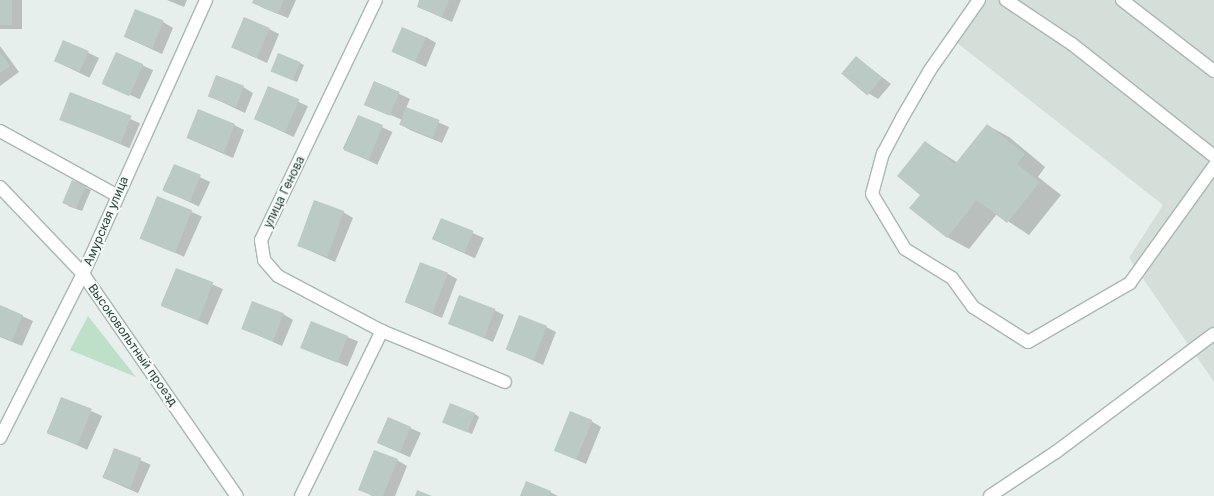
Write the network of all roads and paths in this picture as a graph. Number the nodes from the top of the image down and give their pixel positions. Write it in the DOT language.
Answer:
graph roads {
  1 [pos="206,0"];
  2 [pos="376,0"];
  3 [pos="979,0"];
  4 [pos="1006,0"];
  5 [pos="1122,0"];
  6 [pos="1214,72"];
  7 [pos="0,131"];
  8 [pos="1214,156"];
  9 [pos="1214,166"];
  10 [pos="0,187"];
  11 [pos="116,195"];
  12 [pos="83,274"];
  13 [pos="382,331"];
  14 [pos="1214,334"];
  15 [pos="505,382"];
  16 [pos="0,438"];
  17 [pos="237,496"];
  18 [pos="301,496"];
  19 [pos="990,496"];
  1 -- 11 [label="street, Амурская улица"];
  2 -- 13 [label="street, улица Генова"];
  3 -- 9 [label="street"];
  4 -- 8 [label="street"];
  5 -- 6 [label="street"];
  7 -- 11 [label="street"];
  10 -- 12 [label="street, Высоковольтный проезд"];
  11 -- 12 [label="street, Амурская улица"];
  12 -- 16 [label="street, Амурская улица"];
  12 -- 17 [label="street, Высоковольтный проезд"];
  13 -- 15 [label="street, улица Генова"];
  13 -- 18 [label="street"];
  14 -- 19 [label="street"];
}
